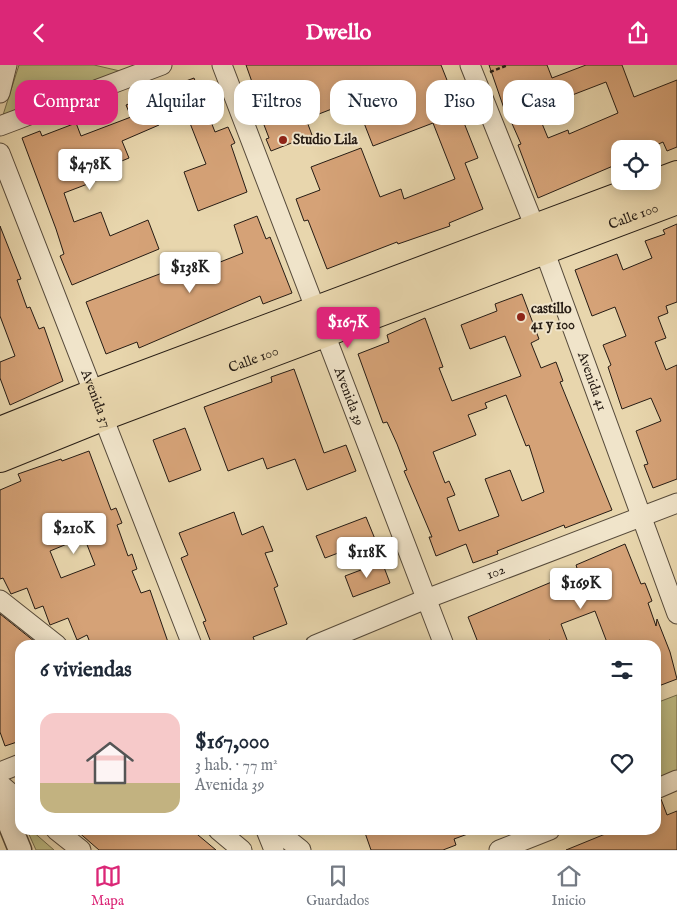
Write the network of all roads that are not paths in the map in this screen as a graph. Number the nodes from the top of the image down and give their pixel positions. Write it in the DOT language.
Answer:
graph roads {
  1 [pos="7,65"];
  2 [pos="120,65"];
  3 [pos="222,65"];
  4 [pos="470,65"];
  5 [pos="154,68"];
  6 [pos="0,93"];
  7 [pos="0,126"];
  8 [pos="0,153"];
  9 [pos="677,175"];
  10 [pos="677,200"];
  11 [pos="540,239"];
  12 [pos="319,322"];
  13 [pos="100,405"];
  14 [pos="0,431"];
  15 [pos="0,459"];
  16 [pos="677,503"];
  17 [pos="641,517"];
  18 [pos="426,599"];
  19 [pos="0,600"];
  20 [pos="677,614"];
  21 [pos="50,640"];
  22 [pos="190,640"];
  23 [pos="327,640"];
  24 [pos="442,640"];
  25 [pos="15,766"];
  26 [pos="0,772"];
  27 [pos="677,780"];
  28 [pos="0,784"];
  29 [pos="661,787"];
  30 [pos="15,797"];
  31 [pos="0,801"];
  32 [pos="62,835"];
  33 [pos="224,835"];
  34 [pos="268,835"];
  35 [pos="282,835"];
  36 [pos="536,835"];
  37 [pos="522,840"];
  38 [pos="20,850"];
  39 [pos="81,850"];
  40 [pos="242,850"];
  41 [pos="274,850"];
  42 [pos="301,850"];
  43 [pos="499,850"];
  1 -- 6 [label="street"];
  2 -- 5 [label="street"];
  3 -- 12 [label="street, Avenida 39"];
  4 -- 11 [label="street, Avenida 41"];
  5 -- 7 [label="street"];
  8 -- 13 [label="street, Avenida 37"];
  9 -- 11 [label="main road, Calle 100"];
  10 -- 11 [label="main road, Calle 100"];
  11 -- 12 [label="main road, Calle 100"];
  11 -- 17 [label="street, Avenida 41"];
  12 -- 13 [label="main road, Calle 100"];
  12 -- 18 [label="street, Avenida 39"];
  13 -- 14 [label="main road, Calle 100"];
  13 -- 15 [label="main road, Calle 100"];
  13 -- 22 [label="street, Avenida 37"];
  16 -- 17 [label="street, 102"];
  17 -- 18 [label="street, 102"];
  17 -- 20 [label="street, Avenida 41"];
  18 -- 23 [label="street, 102"];
  18 -- 24 [label="street, Avenida 39"];
  19 -- 21 [label="street"];
  25 -- 26 [label="street"];
  27 -- 29 [label="street"];
  28 -- 30 [label="street"];
  31 -- 38 [label="street"];
  32 -- 39 [label="street"];
  33 -- 40 [label="street"];
  34 -- 41 [label="street"];
  35 -- 42 [label="street"];
  36 -- 37 [label="street"];
  37 -- 43 [label="street"];
}
